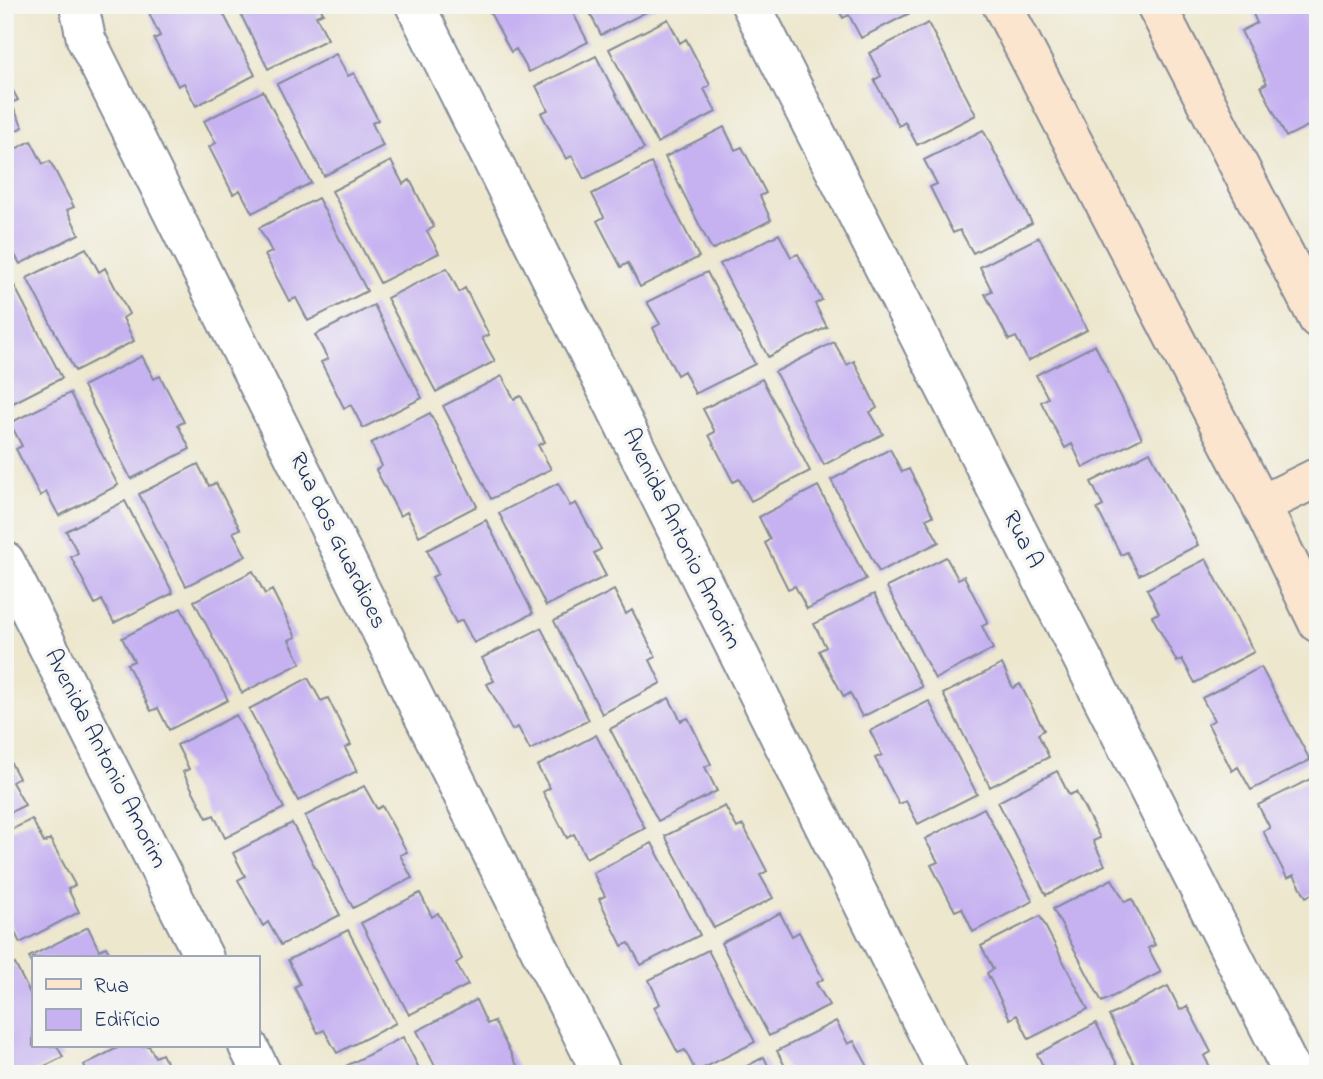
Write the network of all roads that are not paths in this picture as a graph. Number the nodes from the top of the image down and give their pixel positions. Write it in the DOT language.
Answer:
graph roads {
  1 [pos="79,5"];
  2 [pos="415,5"];
  3 [pos="751,5"];
  4 [pos="1002,5"];
  5 [pos="1156,5"];
  6 [pos="1318,319"];
  7 [pos="1318,477"];
  8 [pos="1261,505"];
  9 [pos="5,561"];
  10 [pos="1318,624"];
  11 [pos="203,956"];
  12 [pos="249,1048"];
  13 [pos="262,1074"];
  14 [pos="602,1074"];
  15 [pos="948,1074"];
  16 [pos="1293,1074"];
  1 -- 14 [label="street, Rua dos Guardioes"];
  2 -- 15 [label="street, Avenida Antonio Amorim"];
  3 -- 16 [label="street, Rua A"];
  4 -- 8 [label="street"];
  5 -- 6 [label="street"];
  7 -- 8 [label="street"];
  8 -- 10 [label="street"];
  9 -- 11 [label="street, Avenida Antonio Amorim"];
  12 -- 13 [label="street"];
}
